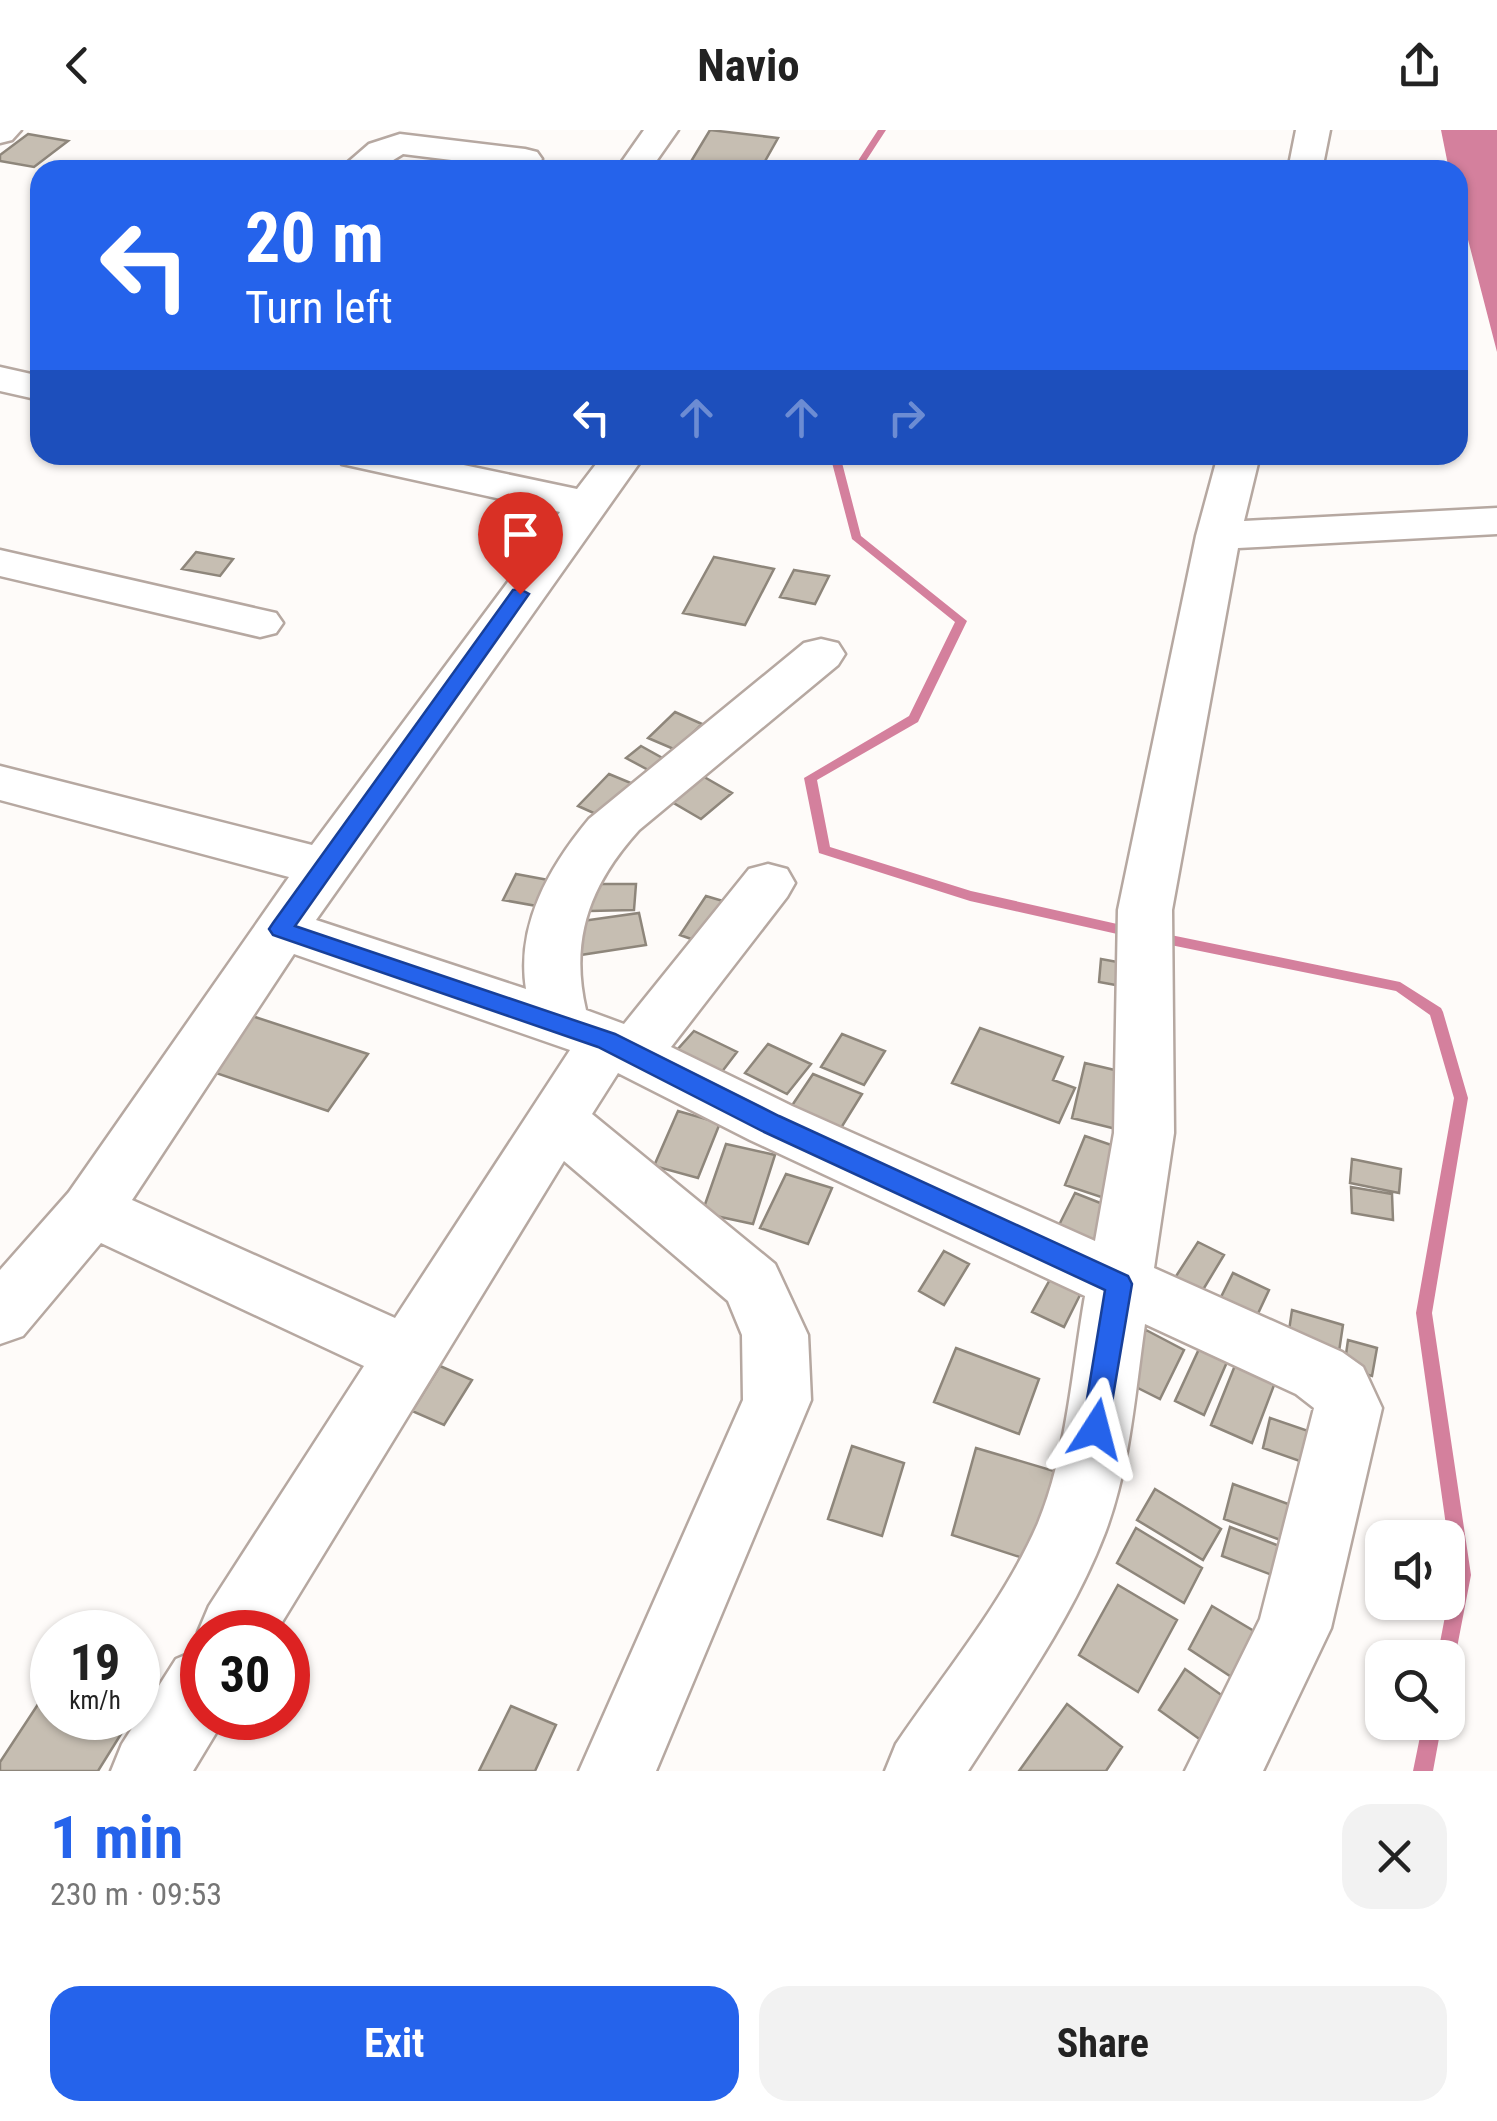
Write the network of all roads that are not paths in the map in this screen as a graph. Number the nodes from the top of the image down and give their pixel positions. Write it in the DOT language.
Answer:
graph roads {
  1 [pos="661,130"];
  2 [pos="1314,130"];
  3 [pos="439,138"];
  4 [pos="524,159"];
  5 [pos="370,160"];
  6 [pos="640,160"];
  7 [pos="1307,160"];
  8 [pos="0,379"];
  9 [pos="30,386"];
  10 [pos="404,465"];
  11 [pos="616,465"];
  12 [pos="1236,465"];
  13 [pos="585,504"];
  14 [pos="1497,520"];
  15 [pos="1218,536"];
  16 [pos="0,563"];
  17 [pos="260,624"];
  18 [pos="821,654"];
  19 [pos="0,784"];
  20 [pos="324,868"];
  21 [pos="768,883"];
  22 [pos="281,929"];
  23 [pos="600,1039"];
  24 [pos="557,1120"];
  25 [pos="91,1210"];
  26 [pos="1119,1284"];
  27 [pos="0,1316"];
  28 [pos="408,1355"];
  29 [pos="249,1610"];
  30 [pos="180,1721"];
  31 [pos="149,1771"];
  32 [pos="616,1771"];
  33 [pos="923,1771"];
  34 [pos="1222,1771"];
  1 -- 6 [label="street"];
  2 -- 7 [label="street"];
  3 -- 4 [label="street"];
  3 -- 5 [label="street"];
  8 -- 9 [label="street"];
  10 -- 13 [label="street"];
  11 -- 13 [label="street"];
  12 -- 15 [label="street"];
  13 -- 20 [label="street"];
  14 -- 15 [label="street"];
  15 -- 26 [label="street"];
  16 -- 17 [label="street"];
  18 -- 23 [label="street"];
  19 -- 20 [label="street"];
  20 -- 22 [label="street"];
  21 -- 23 [label="street"];
  22 -- 23 [label="street"];
  22 -- 25 [label="street"];
  23 -- 24 [label="street"];
  23 -- 26 [label="street"];
  24 -- 28 [label="street"];
  24 -- 32 [label="street"];
  25 -- 27 [label="street"];
  25 -- 28 [label="street"];
  26 -- 33 [label="street"];
  26 -- 34 [label="street"];
  28 -- 29 [label="street"];
  30 -- 31 [label="street"];
}
